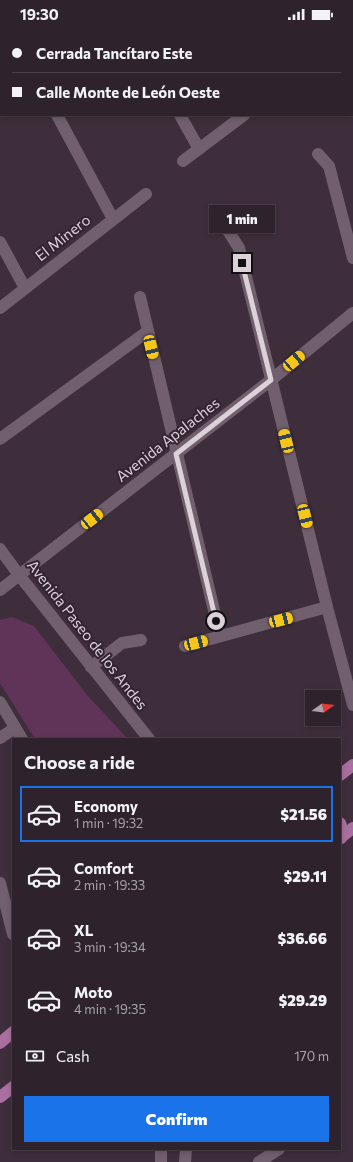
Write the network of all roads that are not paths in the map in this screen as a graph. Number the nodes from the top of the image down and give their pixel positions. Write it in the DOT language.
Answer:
graph roads {
  1 [pos="58,116"];
  2 [pos="181,116"];
  3 [pos="243,116"];
  4 [pos="199,149"];
  5 [pos="318,154"];
  6 [pos="183,161"];
  7 [pos="146,194"];
  8 [pos="113,219"];
  9 [pos="227,229"];
  10 [pos="0,242"];
  11 [pos="353,258"];
  12 [pos="25,288"];
  13 [pos="140,297"];
  14 [pos="0,308"];
  15 [pos="353,313"];
  16 [pos="148,331"];
  17 [pos="271,380"];
  18 [pos="0,439"];
  19 [pos="176,454"];
  20 [pos="0,549"];
  21 [pos="19,576"];
  22 [pos="0,590"];
  23 [pos="327,607"];
  24 [pos="220,636"];
  25 [pos="141,640"];
  26 [pos="185,646"];
  27 [pos="91,667"];
  28 [pos="0,702"];
  29 [pos="353,705"];
  30 [pos="15,728"];
  31 [pos="0,738"];
  32 [pos="21,738"];
  33 [pos="148,738"];
  34 [pos="353,765"];
  35 [pos="341,774"];
  36 [pos="353,828"];
  37 [pos="341,837"];
  38 [pos="0,883"];
  39 [pos="12,930"];
  40 [pos="12,1033"];
  41 [pos="0,1042"];
  42 [pos="12,1088"];
  43 [pos="0,1097"];
  44 [pos="161,1150"];
  45 [pos="186,1150"];
  46 [pos="277,1150"];
  47 [pos="161,1162"];
  48 [pos="185,1162"];
  49 [pos="259,1162"];
  1 -- 8 [label="street"];
  2 -- 4 [label="street"];
  3 -- 4 [label="street"];
  4 -- 6 [label="street"];
  5 -- 11 [label="street"];
  7 -- 8 [label="street, El Minero"];
  8 -- 12 [label="street, El Minero"];
  9 -- 17 [label="street"];
  10 -- 12 [label="street"];
  12 -- 14 [label="street, El Minero"];
  13 -- 16 [label="street"];
  15 -- 17 [label="street, Avenida Apalaches"];
  16 -- 18 [label="street"];
  16 -- 19 [label="street"];
  17 -- 19 [label="street, Avenida Apalaches"];
  17 -- 23 [label="street"];
  19 -- 21 [label="street, Avenida Apalaches"];
  19 -- 24 [label="street"];
  20 -- 21 [label="street, Avenida Paseo de los Andes"];
  21 -- 22 [label="street, Avenida Apalaches"];
  21 -- 27 [label="street, Avenida Paseo de los Andes"];
  23 -- 24 [label="street"];
  23 -- 29 [label="street"];
  24 -- 26 [label="street"];
  25 -- 27 [label="street"];
  27 -- 33 [label="street, Avenida Paseo de los Andes"];
  28 -- 30 [label="street"];
  30 -- 31 [label="street"];
  30 -- 32 [label="street"];
  34 -- 35 [label="main road"];
  36 -- 37 [label="main road"];
  38 -- 39 [label="street"];
  40 -- 41 [label="main road"];
  42 -- 43 [label="main road"];
  44 -- 47 [label="street"];
  45 -- 48 [label="street"];
  46 -- 49 [label="street"];
}
